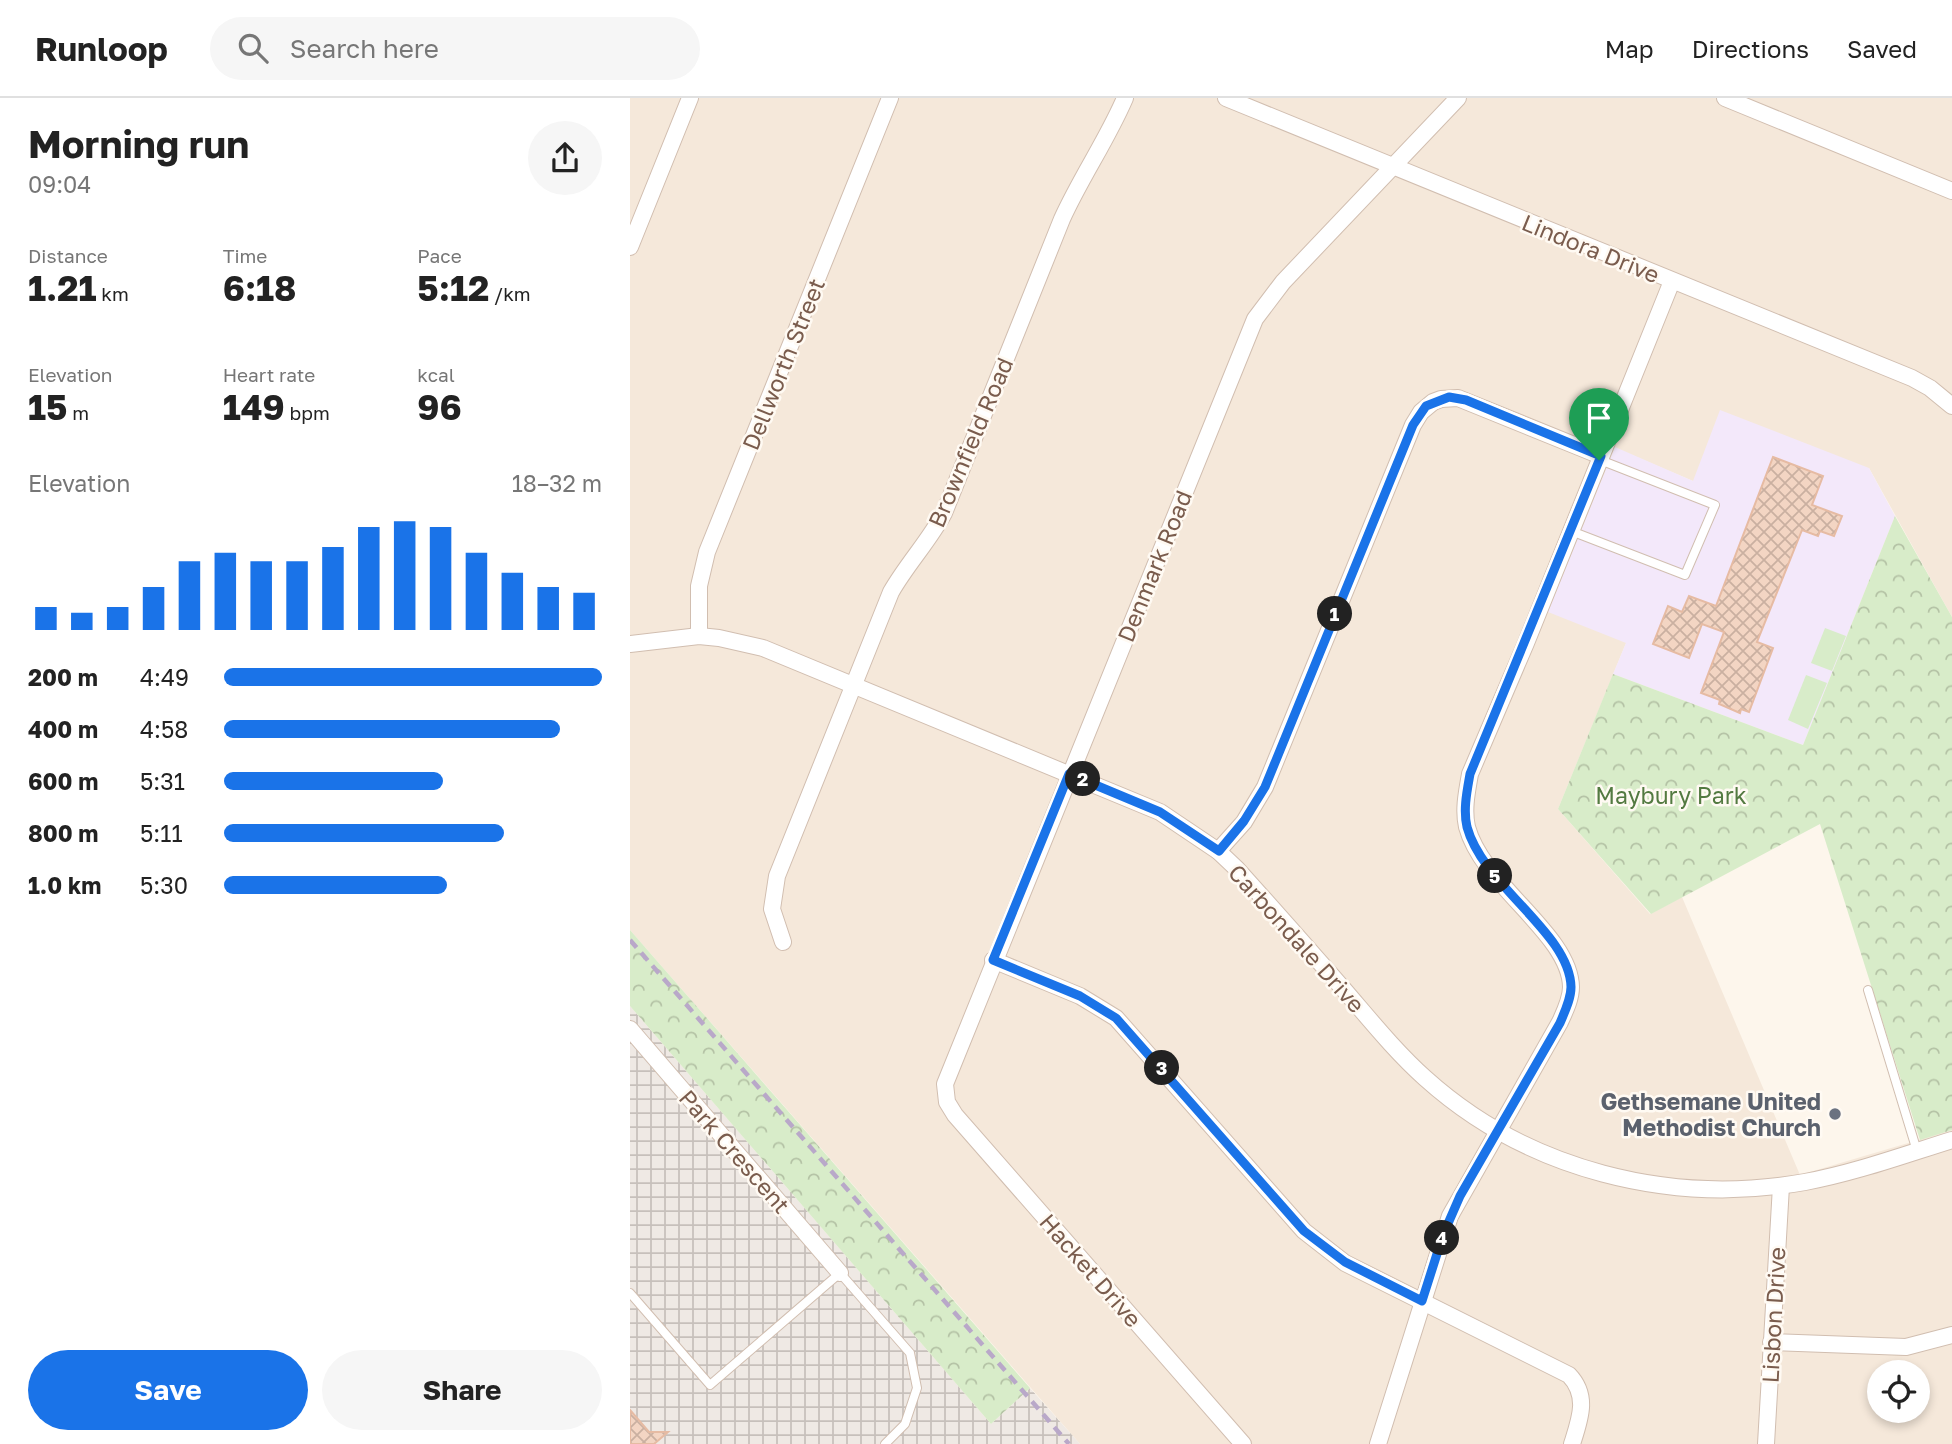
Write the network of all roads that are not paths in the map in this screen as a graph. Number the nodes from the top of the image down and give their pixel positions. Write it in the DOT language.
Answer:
graph roads {
  1 [pos="690,98"];
  2 [pos="890,98"];
  3 [pos="1125,98"];
  4 [pos="1458,98"];
  5 [pos="1725,98"];
  6 [pos="1236,100"];
  7 [pos="1393,167"];
  8 [pos="1952,191"];
  9 [pos="630,247"];
  10 [pos="1672,281"];
  11 [pos="1952,406"];
  12 [pos="1600,458"];
  13 [pos="1571,531"];
  14 [pos="699,636"];
  15 [pos="630,644"];
  16 [pos="854,685"];
  17 [pos="1069,774"];
  18 [pos="1219,851"];
  19 [pos="783,942"];
  20 [pos="993,960"];
  21 [pos="1868,990"];
  22 [pos="630,1029"];
  23 [pos="944,1093"];
  24 [pos="1498,1130"];
  25 [pos="1952,1140"];
  26 [pos="1917,1151"];
  27 [pos="1781,1186"];
  28 [pos="840,1273"];
  29 [pos="630,1293"];
  30 [pos="1422,1301"];
  31 [pos="1952,1335"];
  32 [pos="1772,1342"];
  33 [pos="885,1444"];
  34 [pos="1243,1444"];
  35 [pos="1378,1444"];
  36 [pos="1572,1444"];
  37 [pos="1766,1444"];
  1 -- 9 [label="street"];
  2 -- 14 [label="street, Dellworth Street"];
  3 -- 16 [label="street, Brownfield Road"];
  4 -- 7 [label="street, Denmark Road"];
  5 -- 8 [label="street"];
  6 -- 7 [label="street, Lindora Drive"];
  7 -- 10 [label="street, Lindora Drive"];
  7 -- 17 [label="street, Denmark Road"];
  10 -- 11 [label="street, Lindora Drive"];
  10 -- 12 [label="street"];
  12 -- 13 [label="street"];
  12 -- 13 [label="lane"];
  12 -- 18 [label="street"];
  13 -- 24 [label="street"];
  14 -- 15 [label="street, Carbondale Drive"];
  14 -- 16 [label="street, Carbondale Drive"];
  16 -- 17 [label="street, Carbondale Drive"];
  16 -- 19 [label="street, Brownfield Road"];
  17 -- 18 [label="street, Carbondale Drive"];
  17 -- 20 [label="street, Denmark Road"];
  18 -- 24 [label="street, Carbondale Drive"];
  20 -- 23 [label="street, Denmark Road"];
  20 -- 30 [label="street"];
  21 -- 26 [label="lane"];
  22 -- 28 [label="street, Park Crescent"];
  23 -- 34 [label="street, Hacket Drive"];
  24 -- 27 [label="street, Carbondale Drive"];
  24 -- 30 [label="street"];
  25 -- 26 [label="street, Carbondale Drive"];
  26 -- 27 [label="street, Carbondale Drive"];
  27 -- 32 [label="street, Lisbon Drive"];
  28 -- 29 [label="lane"];
  28 -- 33 [label="lane"];
  30 -- 35 [label="street"];
  30 -- 36 [label="street"];
  31 -- 32 [label="street"];
  32 -- 37 [label="street, Lisbon Drive"];
}
